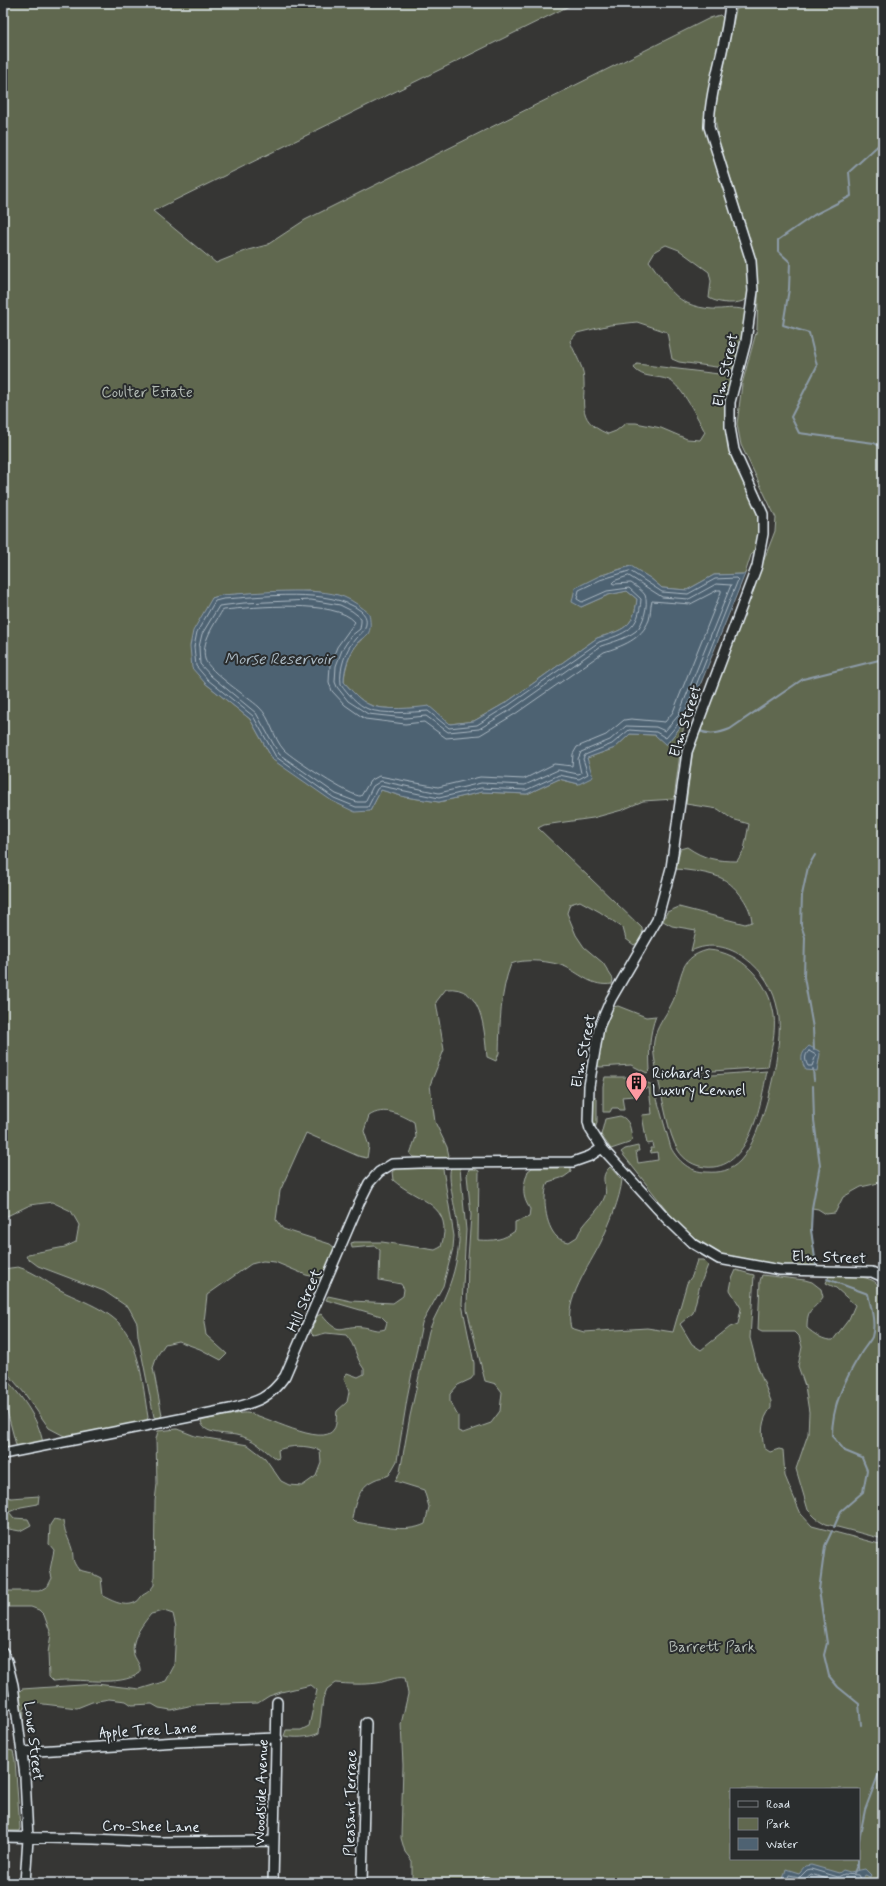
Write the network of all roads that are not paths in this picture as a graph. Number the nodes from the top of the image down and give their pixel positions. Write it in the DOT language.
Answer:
graph roads {
  1 [pos="730,3"];
  2 [pos="602,1148"];
  3 [pos="883,1277"];
  4 [pos="3,1454"];
  5 [pos="3,1652"];
  6 [pos="277,1702"];
  7 [pos="3,1704"];
  8 [pos="15,1704"];
  9 [pos="366,1723"];
  10 [pos="277,1738"];
  11 [pos="22,1752"];
  12 [pos="3,1837"];
  13 [pos="28,1839"];
  14 [pos="273,1841"];
  15 [pos="25,1883"];
  16 [pos="273,1883"];
  17 [pos="362,1883"];
  1 -- 2 [label="street, Elm Street"];
  2 -- 3 [label="street, Elm Street"];
  2 -- 4 [label="street, Hill Street"];
  5 -- 8 [label="street, Lowe Street"];
  6 -- 10 [label="street, Woodside Avenue"];
  7 -- 8 [label="street"];
  8 -- 11 [label="street, Lowe Street"];
  9 -- 17 [label="street, Pleasant Terrace"];
  10 -- 11 [label="street, Apple Tree Lane"];
  10 -- 14 [label="street, Woodside Avenue"];
  11 -- 13 [label="street, Lowe Street"];
  12 -- 13 [label="street, Cro-Shee Lane"];
  13 -- 14 [label="street, Cro-Shee Lane"];
  13 -- 15 [label="street, Lowe Street"];
  14 -- 16 [label="street, Woodside Avenue"];
}
